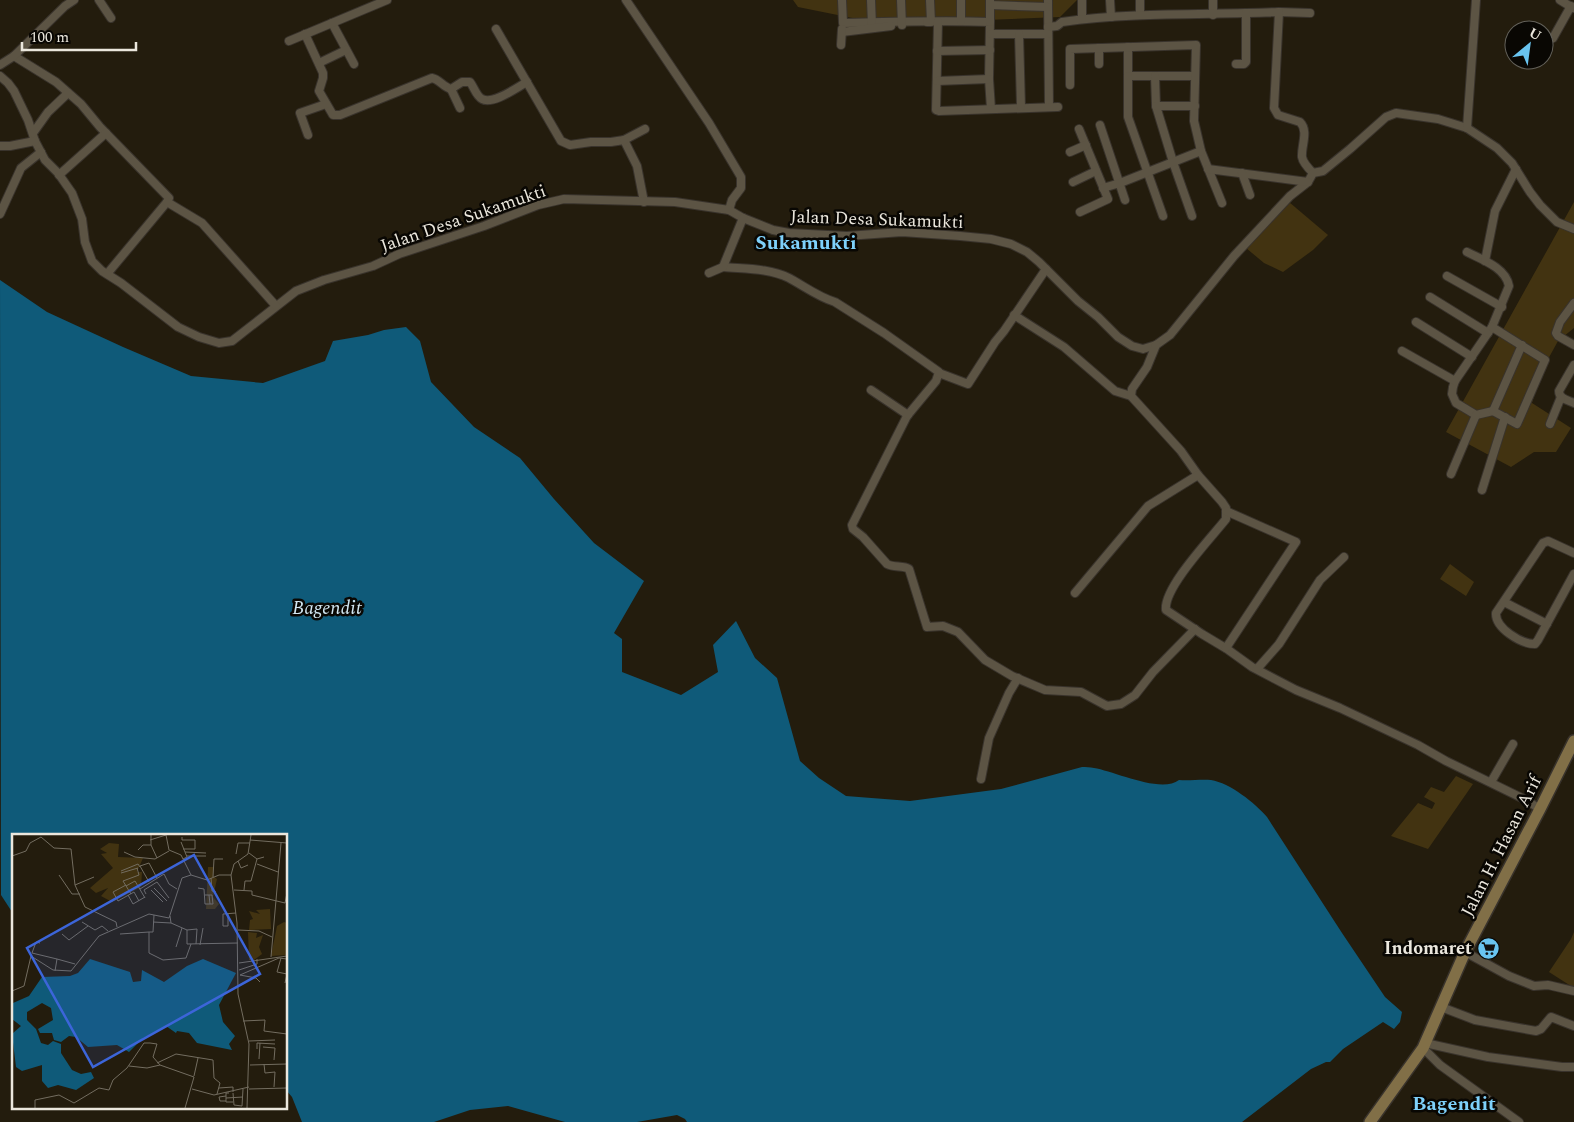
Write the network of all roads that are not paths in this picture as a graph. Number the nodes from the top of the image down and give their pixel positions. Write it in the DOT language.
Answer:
graph roads {
  1 [pos="74,0"];
  2 [pos="100,0"];
  3 [pos="387,0"];
  4 [pos="626,0"];
  5 [pos="842,0"];
  6 [pos="871,0"];
  7 [pos="901,0"];
  8 [pos="930,0"];
  9 [pos="961,0"];
  10 [pos="1082,0"];
  11 [pos="1110,0"];
  12 [pos="1140,0"];
  13 [pos="1213,0"];
  14 [pos="1476,0"];
  15 [pos="1560,0"];
  16 [pos="990,3"];
  17 [pos="1020,3"];
  18 [pos="1048,3"];
  19 [pos="1572,7"];
  20 [pos="1279,12"];
  21 [pos="1246,13"];
  22 [pos="1310,13"];
  23 [pos="1140,14"];
  24 [pos="1213,14"];
  25 [pos="1110,17"];
  26 [pos="111,18"];
  27 [pos="1082,19"];
  28 [pos="961,21"];
  29 [pos="934,22"];
  30 [pos="990,22"];
  31 [pos="332,23"];
  32 [pos="842,23"];
  33 [pos="902,23"];
  34 [pos="872,25"];
  35 [pos="1048,26"];
  36 [pos="496,29"];
  37 [pos="842,32"];
  38 [pos="305,34"];
  39 [pos="990,34"];
  40 [pos="1019,34"];
  41 [pos="1554,36"];
  42 [pos="289,41"];
  43 [pos="841,45"];
  44 [pos="1128,47"];
  45 [pos="1099,48"];
  46 [pos="346,50"];
  47 [pos="990,50"];
  48 [pos="936,51"];
  49 [pos="14,56"];
  50 [pos="318,63"];
  51 [pos="354,64"];
  52 [pos="1099,64"];
  53 [pos="1236,64"];
  54 [pos="0,65"];
  55 [pos="0,76"];
  56 [pos="1128,76"];
  57 [pos="1155,76"];
  58 [pos="1195,76"];
  59 [pos="990,80"];
  60 [pos="937,81"];
  61 [pos="527,82"];
  62 [pos="1070,85"];
  63 [pos="451,89"];
  64 [pos="68,93"];
  65 [pos="326,104"];
  66 [pos="1156,106"];
  67 [pos="1195,106"];
  68 [pos="1021,107"];
  69 [pos="1049,107"];
  70 [pos="1058,107"];
  71 [pos="460,108"];
  72 [pos="991,109"];
  73 [pos="1100,125"];
  74 [pos="1467,128"];
  75 [pos="1079,129"];
  76 [pos="645,130"];
  77 [pos="106,133"];
  78 [pos="308,135"];
  79 [pos="34,137"];
  80 [pos="624,140"];
  81 [pos="1086,145"];
  82 [pos="0,146"];
  83 [pos="1201,151"];
  84 [pos="41,152"];
  85 [pos="1070,152"];
  86 [pos="1173,162"];
  87 [pos="1208,169"];
  88 [pos="1516,169"];
  89 [pos="1096,171"];
  90 [pos="1148,172"];
  91 [pos="1242,173"];
  92 [pos="1313,174"];
  93 [pos="59,176"];
  94 [pos="1073,182"];
  95 [pos="1308,182"];
  96 [pos="1120,183"];
  97 [pos="1103,188"];
  98 [pos="1250,195"];
  99 [pos="1125,200"];
  100 [pos="167,202"];
  101 [pos="644,202"];
  102 [pos="1222,203"];
  103 [pos="729,210"];
  104 [pos="1080,212"];
  105 [pos="0,214"];
  106 [pos="1163,216"];
  107 [pos="1192,216"];
  108 [pos="743,218"];
  109 [pos="1574,229"];
  110 [pos="1467,252"];
  111 [pos="1485,261"];
  112 [pos="723,267"];
  113 [pos="1046,269"];
  114 [pos="709,273"];
  115 [pos="107,274"];
  116 [pos="1448,276"];
  117 [pos="1430,297"];
  118 [pos="1574,303"];
  119 [pos="276,306"];
  120 [pos="1502,307"];
  121 [pos="1014,315"];
  122 [pos="1416,322"];
  123 [pos="1490,330"];
  124 [pos="1156,345"];
  125 [pos="1574,345"];
  126 [pos="1522,346"];
  127 [pos="1402,351"];
  128 [pos="1472,357"];
  129 [pos="1574,365"];
  130 [pos="939,373"];
  131 [pos="1455,381"];
  132 [pos="871,390"];
  133 [pos="1131,396"];
  134 [pos="1561,397"];
  135 [pos="1574,402"];
  136 [pos="1493,411"];
  137 [pos="908,415"];
  138 [pos="1476,415"];
  139 [pos="1505,417"];
  140 [pos="1550,424"];
  141 [pos="1451,474"];
  142 [pos="1198,475"];
  143 [pos="1482,490"];
  144 [pos="1226,510"];
  145 [pos="1574,553"];
  146 [pos="1344,557"];
  147 [pos="1574,574"];
  148 [pos="1075,593"];
  149 [pos="1504,602"];
  150 [pos="1547,624"];
  151 [pos="1194,629"];
  152 [pos="1226,648"];
  153 [pos="1257,669"];
  154 [pos="1018,678"];
  155 [pos="1574,741"];
  156 [pos="1513,744"];
  157 [pos="981,778"];
  158 [pos="1491,782"];
  159 [pos="1540,809"];
  160 [pos="1465,952"];
  161 [pos="1574,991"];
  162 [pos="1441,1007"];
  163 [pos="1574,1026"];
  164 [pos="1424,1046"];
  165 [pos="1574,1067"];
  166 [pos="1370,1122"];
  167 [pos="1519,1122"];
  1 -- 49 [label="street"];
  2 -- 26 [label="street"];
  3 -- 31 [label="street"];
  4 -- 103 [label="street"];
  5 -- 32 [label="street"];
  6 -- 34 [label="street"];
  7 -- 33 [label="street"];
  8 -- 29 [label="street"];
  9 -- 28 [label="street"];
  10 -- 27 [label="street"];
  11 -- 25 [label="street"];
  12 -- 23 [label="street"];
  13 -- 24 [label="street"];
  14 -- 74 [label="street"];
  15 -- 19 [label="street"];
  16 -- 17 [label="street"];
  16 -- 30 [label="street"];
  17 -- 18 [label="street"];
  18 -- 35 [label="street"];
  19 -- 41 [label="street"];
  20 -- 21 [label="street"];
  20 -- 22 [label="street"];
  20 -- 92 [label="street"];
  21 -- 24 [label="street"];
  21 -- 53 [label="street"];
  23 -- 24 [label="street"];
  23 -- 25 [label="street"];
  25 -- 27 [label="street"];
  27 -- 35 [label="street"];
  28 -- 29 [label="street"];
  28 -- 30 [label="street"];
  29 -- 33 [label="street"];
  29 -- 48 [label="street"];
  30 -- 39 [label="street"];
  31 -- 38 [label="street"];
  31 -- 46 [label="street"];
  32 -- 34 [label="street"];
  32 -- 37 [label="street"];
  33 -- 34 [label="street"];
  34 -- 37 [label="street"];
  35 -- 40 [label="street"];
  35 -- 69 [label="street"];
  36 -- 61 [label="street"];
  37 -- 43 [label="street"];
  38 -- 42 [label="street"];
  38 -- 50 [label="street"];
  39 -- 40 [label="street"];
  39 -- 47 [label="street"];
  40 -- 68 [label="street"];
  44 -- 45 [label="street"];
  44 -- 56 [label="street"];
  44 -- 58 [label="street"];
  45 -- 52 [label="street"];
  45 -- 62 [label="street"];
  46 -- 50 [label="street"];
  46 -- 51 [label="street"];
  47 -- 48 [label="street"];
  47 -- 59 [label="street"];
  48 -- 60 [label="street"];
  49 -- 54 [label="street"];
  49 -- 64 [label="street"];
  50 -- 65 [label="street"];
  55 -- 79 [label="street, Jalan Desa Sukamukti"];
  56 -- 57 [label="street"];
  56 -- 90 [label="street"];
  57 -- 58 [label="street"];
  57 -- 66 [label="street"];
  58 -- 67 [label="street"];
  59 -- 60 [label="street"];
  59 -- 72 [label="street"];
  60 -- 72 [label="street"];
  61 -- 63 [label="street"];
  61 -- 80 [label="street"];
  63 -- 65 [label="street"];
  63 -- 71 [label="street"];
  64 -- 77 [label="street"];
  64 -- 79 [label="street"];
  65 -- 78 [label="street"];
  66 -- 67 [label="street"];
  66 -- 86 [label="street"];
  67 -- 83 [label="street"];
  68 -- 69 [label="street"];
  68 -- 72 [label="street"];
  69 -- 70 [label="street"];
  73 -- 96 [label="street"];
  74 -- 88 [label="street"];
  74 -- 92 [label="street"];
  75 -- 81 [label="street"];
  76 -- 80 [label="street"];
  77 -- 93 [label="street"];
  77 -- 100 [label="street"];
  79 -- 82 [label="street"];
  79 -- 84 [label="street, Jalan Desa Sukamukti"];
  80 -- 101 [label="street"];
  81 -- 85 [label="street"];
  81 -- 89 [label="street"];
  83 -- 86 [label="street"];
  83 -- 87 [label="street"];
  84 -- 93 [label="street, Jalan Desa Sukamukti"];
  84 -- 105 [label="street"];
  86 -- 90 [label="street"];
  86 -- 107 [label="street"];
  87 -- 91 [label="street"];
  87 -- 102 [label="street"];
  88 -- 109 [label="street"];
  88 -- 111 [label="street"];
  89 -- 94 [label="street"];
  89 -- 97 [label="street"];
  90 -- 96 [label="street"];
  90 -- 106 [label="street"];
  91 -- 95 [label="street"];
  91 -- 98 [label="street"];
  92 -- 95 [label="street"];
  93 -- 115 [label="street, Jalan Desa Sukamukti"];
  95 -- 124 [label="street"];
  96 -- 97 [label="street"];
  96 -- 99 [label="street"];
  97 -- 104 [label="street"];
  100 -- 115 [label="street"];
  100 -- 119 [label="street"];
  101 -- 103 [label="street, Jalan Desa Sukamukti"];
  101 -- 119 [label="street, Jalan Desa Sukamukti"];
  103 -- 108 [label="street, Jalan Desa Sukamukti"];
  108 -- 112 [label="street"];
  108 -- 113 [label="street, Jalan Desa Sukamukti"];
  110 -- 111 [label="street"];
  111 -- 120 [label="street"];
  112 -- 114 [label="street"];
  112 -- 130 [label="street"];
  113 -- 121 [label="street"];
  113 -- 124 [label="street, Jalan Desa Sukamukti"];
  115 -- 119 [label="street, Jalan Desa Sukamukti"];
  116 -- 120 [label="street"];
  117 -- 123 [label="street"];
  118 -- 125 [label="street"];
  120 -- 123 [label="street"];
  121 -- 130 [label="street"];
  121 -- 133 [label="street"];
  122 -- 128 [label="street"];
  123 -- 126 [label="street"];
  123 -- 128 [label="street"];
  124 -- 133 [label="street"];
  126 -- 136 [label="street"];
  126 -- 139 [label="street"];
  127 -- 131 [label="street"];
  128 -- 131 [label="street"];
  129 -- 134 [label="street"];
  130 -- 137 [label="street"];
  131 -- 138 [label="street"];
  132 -- 137 [label="street"];
  133 -- 142 [label="street"];
  134 -- 135 [label="street"];
  134 -- 140 [label="street"];
  136 -- 138 [label="street"];
  136 -- 139 [label="street"];
  137 -- 154 [label="street"];
  138 -- 141 [label="street"];
  139 -- 143 [label="street"];
  142 -- 144 [label="street"];
  142 -- 148 [label="street"];
  144 -- 151 [label="street"];
  144 -- 152 [label="street"];
  145 -- 149 [label="street"];
  146 -- 153 [label="street"];
  147 -- 150 [label="street"];
  149 -- 150 [label="street"];
  149 -- 150 [label="street"];
  151 -- 152 [label="street"];
  151 -- 154 [label="street"];
  152 -- 153 [label="street"];
  153 -- 158 [label="street"];
  154 -- 157 [label="street"];
  155 -- 159 [label="main road, Jalan H. Hasan Arif"];
  156 -- 158 [label="street"];
  158 -- 159 [label="street"];
  159 -- 160 [label="main road, Jalan H. Hasan Arif"];
  160 -- 161 [label="street"];
  160 -- 162 [label="main road, Jalan H. Hasan Arif"];
  162 -- 163 [label="street"];
  162 -- 164 [label="main road, Jalan H. Hasan Arif"];
  164 -- 165 [label="street"];
  164 -- 166 [label="main road, Jalan H. Hasan Arif"];
  164 -- 167 [label="street"];
}
